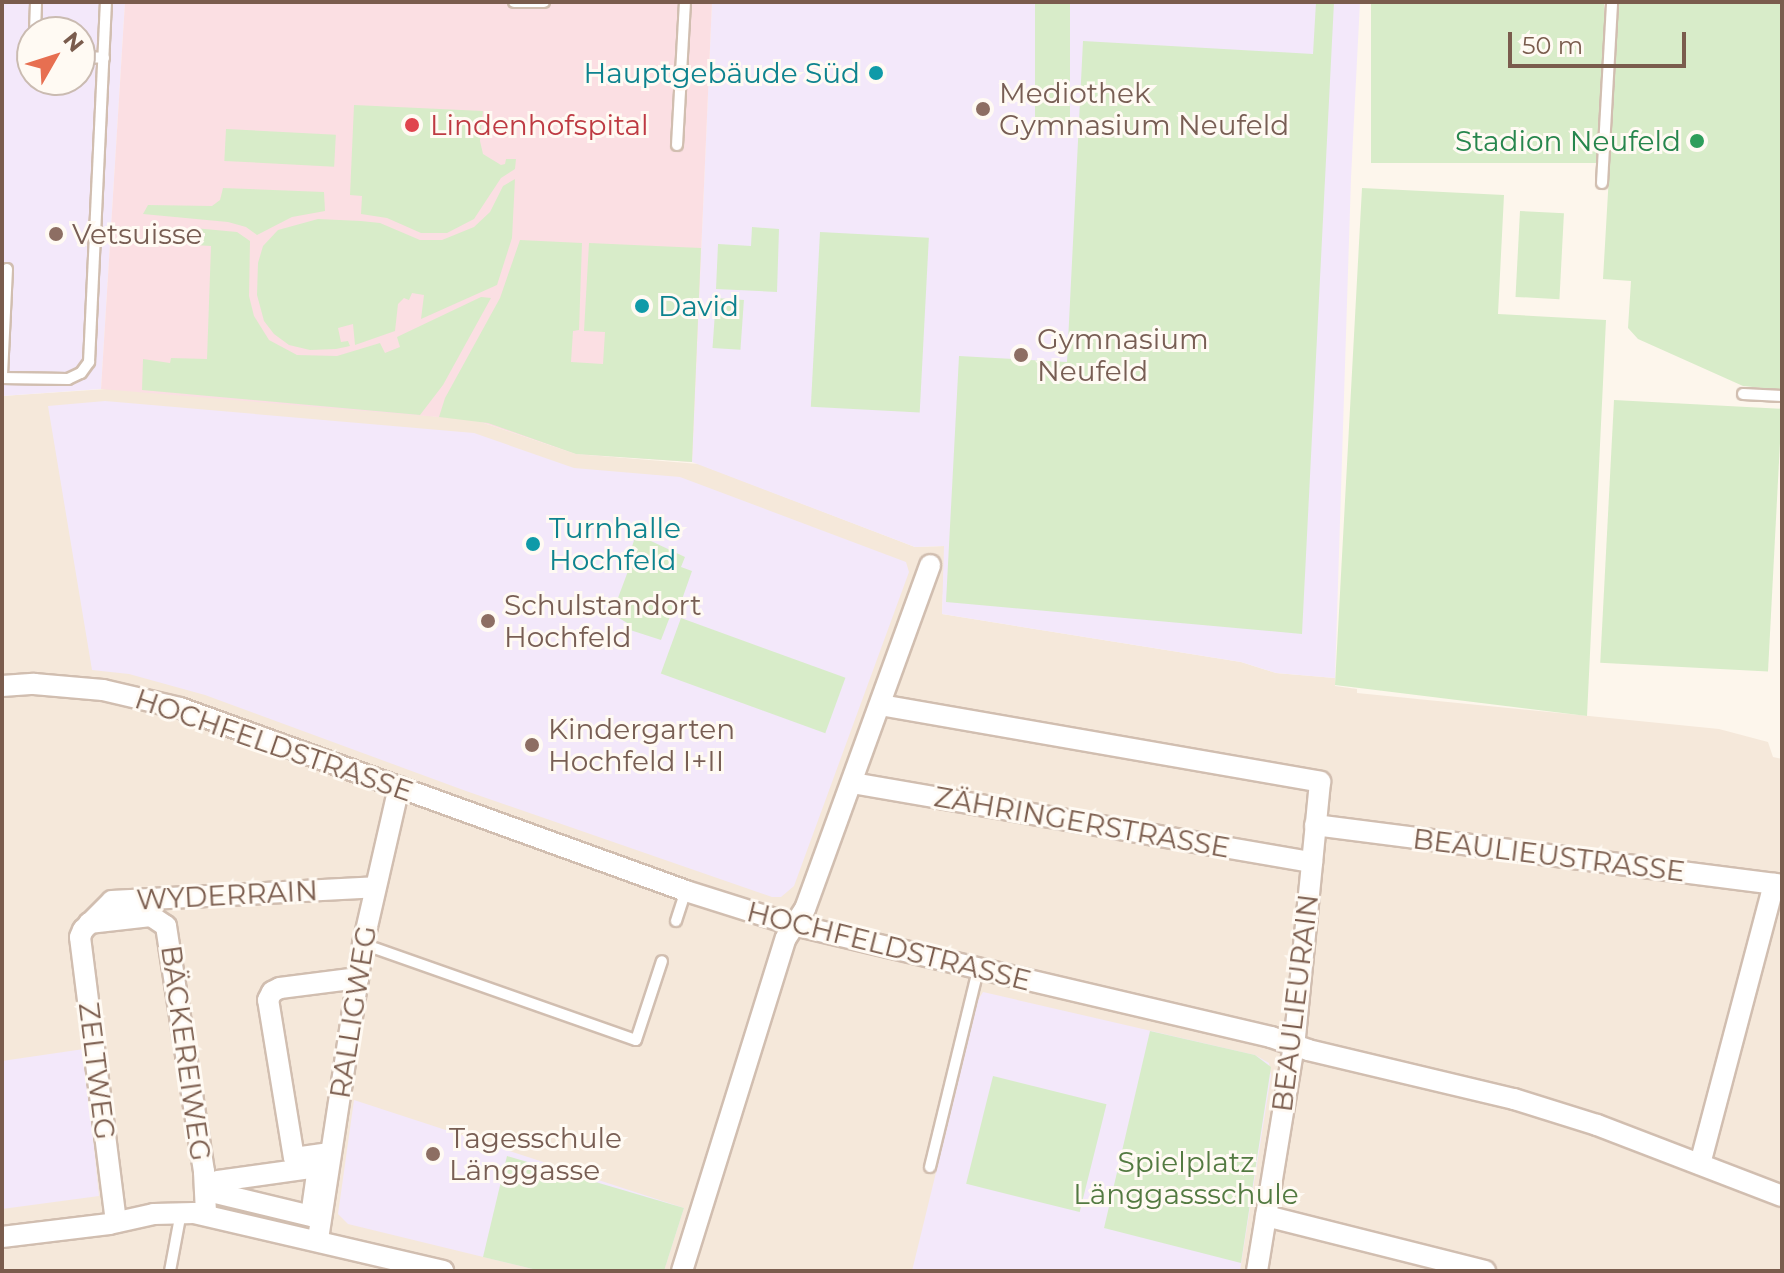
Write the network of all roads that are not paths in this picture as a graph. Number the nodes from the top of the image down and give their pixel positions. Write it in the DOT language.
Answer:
graph roads {
  1 [pos="106,2"];
  2 [pos="514,2"];
  3 [pos="685,2"];
  4 [pos="1612,2"];
  5 [pos="544,3"];
  6 [pos="96,58"];
  7 [pos="104,58"];
  8 [pos="677,145"];
  9 [pos="1602,183"];
  10 [pos="7,269"];
  11 [pos="2,376"];
  12 [pos="1743,394"];
  13 [pos="1782,396"];
  14 [pos="930,565"];
  15 [pos="2,686"];
  16 [pos="881,705"];
  17 [pos="853,783"];
  18 [pos="399,787"];
  19 [pos="1315,825"];
  20 [pos="1312,862"];
  21 [pos="1778,884"];
  22 [pos="375,887"];
  23 [pos="686,891"];
  24 [pos="676,921"];
  25 [pos="89,923"];
  26 [pos="794,925"];
  27 [pos="363,944"];
  28 [pos="662,961"];
  29 [pos="978,970"];
  30 [pos="358,978"];
  31 [pos="1294,1045"];
  32 [pos="330,1153"];
  33 [pos="1700,1164"];
  34 [pos="930,1167"];
  35 [pos="317,1174"];
  36 [pos="1782,1196"];
  37 [pos="181,1212"];
  38 [pos="206,1213"];
  39 [pos="1266,1216"];
  40 [pos="116,1222"];
  41 [pos="2,1237"];
  42 [pos="318,1239"];
  43 [pos="170,1271"];
  44 [pos="443,1271"];
  45 [pos="682,1271"];
  46 [pos="1257,1271"];
  47 [pos="1485,1271"];
  1 -- 7 [label="lane"];
  2 -- 5 [label="lane"];
  3 -- 8 [label="lane"];
  4 -- 9 [label="lane"];
  6 -- 7 [label="lane"];
  7 -- 11 [label="lane"];
  10 -- 11 [label="lane"];
  12 -- 13 [label="lane"];
  14 -- 16 [label="street"];
  15 -- 18 [label="street, HOCHFELDSTRASSE"];
  16 -- 17 [label="street"];
  16 -- 19 [label="street, BEAULIEURAIN"];
  17 -- 20 [label="street, ZÄHRINGERSTRASSE"];
  17 -- 26 [label="street"];
  18 -- 22 [label="street, RALLIGWEG"];
  18 -- 23 [label="street, HOCHFELDSTRASSE"];
  19 -- 20 [label="street, BEAULIEURAIN"];
  19 -- 21 [label="street, BEAULIEUSTRASSE"];
  20 -- 31 [label="street, BEAULIEURAIN"];
  21 -- 33 [label="street"];
  22 -- 25 [label="street, WYDERRAIN"];
  22 -- 27 [label="street, RALLIGWEG"];
  23 -- 24 [label="lane"];
  23 -- 26 [label="street, HOCHFELDSTRASSE"];
  25 -- 38 [label="street, BÄCKEREIWEG"];
  25 -- 40 [label="street, ZELTWEG"];
  26 -- 29 [label="street, HOCHFELDSTRASSE"];
  26 -- 45 [label="street"];
  27 -- 28 [label="lane"];
  27 -- 30 [label="street, RALLIGWEG"];
  29 -- 31 [label="street, HOCHFELDSTRASSE"];
  29 -- 34 [label="lane"];
  30 -- 32 [label="street, RALLIGWEG"];
  30 -- 32 [label="street"];
  31 -- 33 [label="street, HOCHFELDSTRASSE"];
  31 -- 39 [label="street, BEAULIEURAIN"];
  32 -- 42 [label="street, RALLIGWEG"];
  33 -- 36 [label="street, HOCHFELDSTRASSE"];
  35 -- 35 [label="street"];
  37 -- 38 [label="street"];
  37 -- 40 [label="street"];
  37 -- 43 [label="lane"];
  38 -- 42 [label="street"];
  39 -- 46 [label="street, BEAULIEURAIN"];
  39 -- 47 [label="street"];
  40 -- 41 [label="street"];
  42 -- 44 [label="street"];
}
